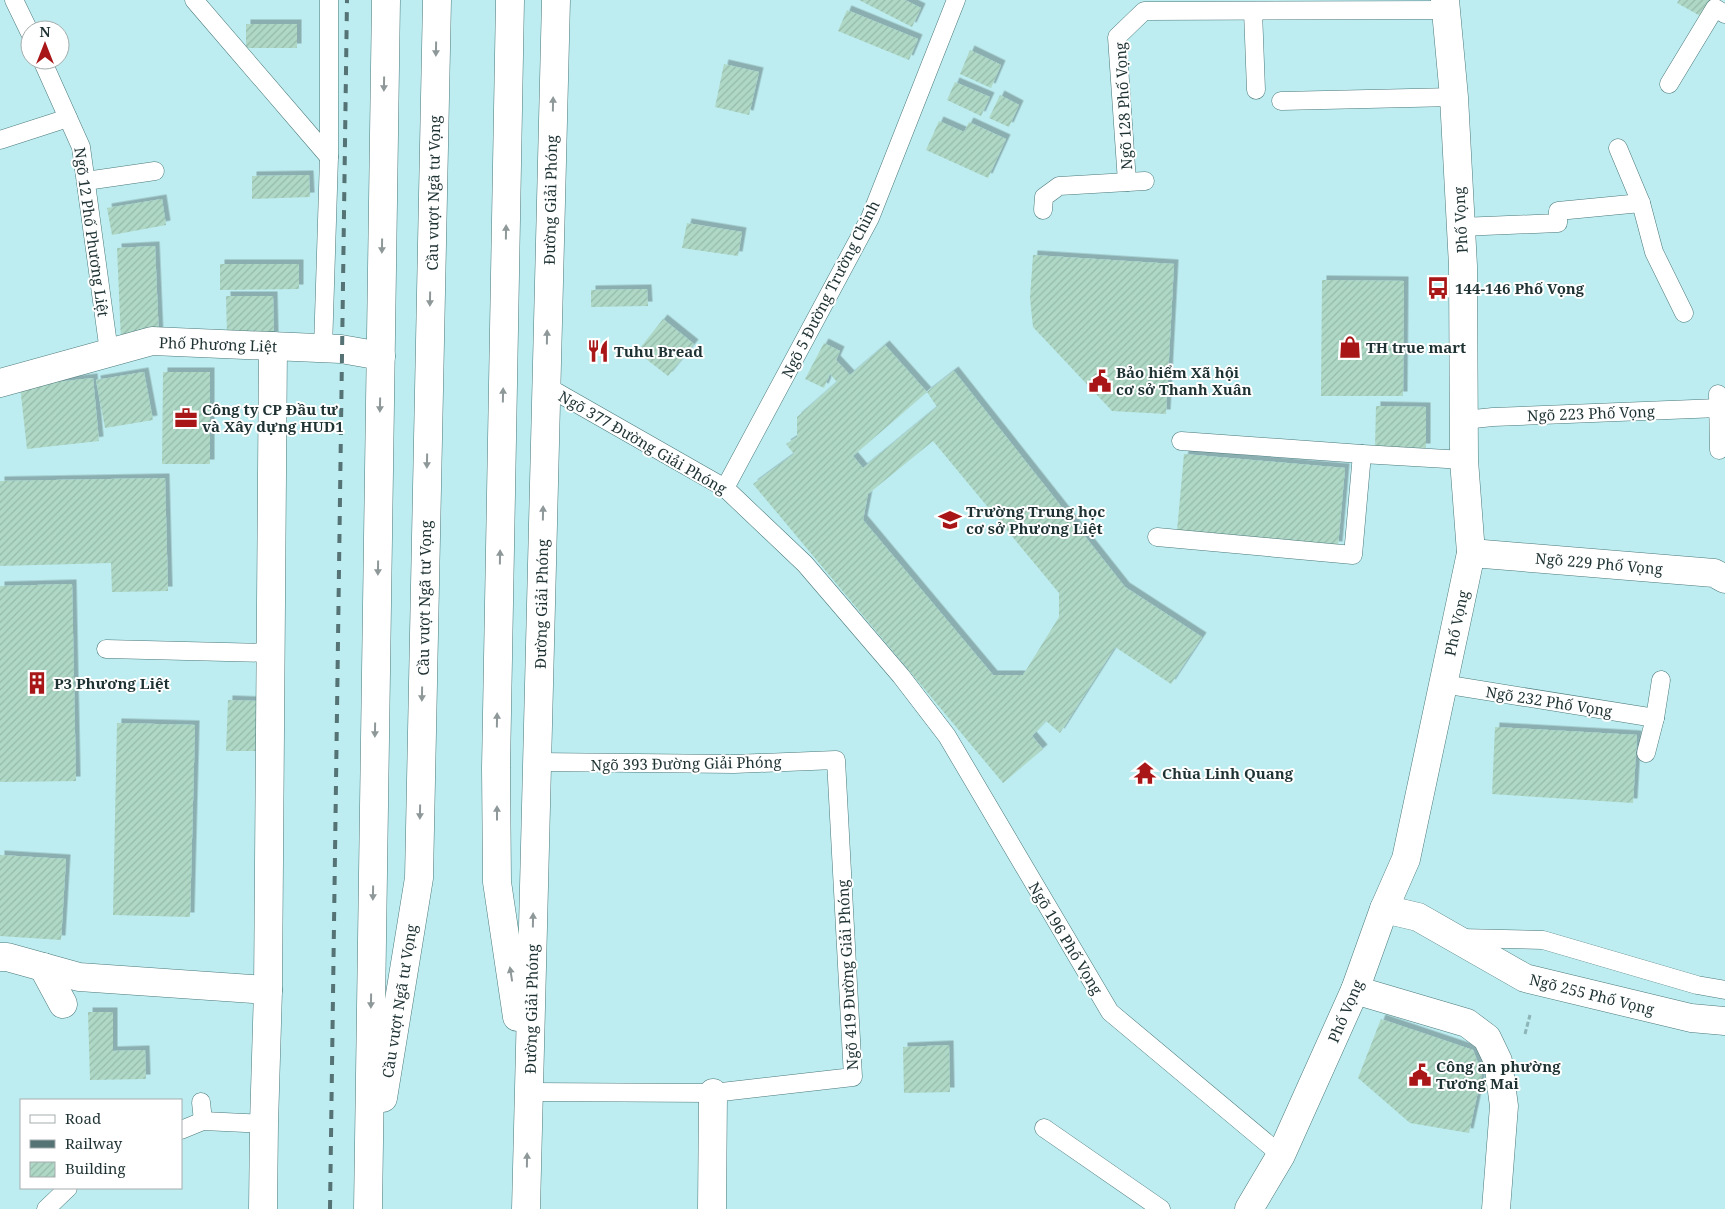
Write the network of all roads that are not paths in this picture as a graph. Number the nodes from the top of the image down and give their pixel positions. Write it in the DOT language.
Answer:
graph roads {
  1 [pos="14,0"];
  2 [pos="194,0"];
  3 [pos="329,0"];
  4 [pos="386,0"];
  5 [pos="437,0"];
  6 [pos="510,0"];
  7 [pos="556,0"];
  8 [pos="956,0"];
  9 [pos="1445,5"];
  10 [pos="1253,11"];
  11 [pos="1725,14"];
  12 [pos="24,20"];
  13 [pos="46,70"];
  14 [pos="1669,84"];
  15 [pos="1256,90"];
  16 [pos="1454,97"];
  17 [pos="1281,101"];
  18 [pos="68,118"];
  19 [pos="0,140"];
  20 [pos="1618,148"];
  21 [pos="329,157"];
  22 [pos="156,171"];
  23 [pos="86,181"];
  24 [pos="1145,181"];
  25 [pos="1127,182"];
  26 [pos="1641,203"];
  27 [pos="1043,210"];
  28 [pos="1460,227"];
  29 [pos="1684,313"];
  30 [pos="273,346"];
  31 [pos="323,348"];
  32 [pos="109,352"];
  33 [pos="381,356"];
  34 [pos="0,383"];
  35 [pos="546,386"];
  36 [pos="1464,420"];
  37 [pos="1181,441"];
  38 [pos="1719,450"];
  39 [pos="1362,454"];
  40 [pos="1464,460"];
  41 [pos="725,488"];
  42 [pos="1157,537"];
  43 [pos="1471,552"];
  44 [pos="1725,579"];
  45 [pos="106,649"];
  46 [pos="270,653"];
  47 [pos="901,676"];
  48 [pos="1661,680"];
  49 [pos="1443,684"];
  50 [pos="1654,718"];
  51 [pos="1646,753"];
  52 [pos="836,760"];
  53 [pos="537,762"];
  54 [pos="1384,909"];
  55 [pos="1455,937"];
  56 [pos="0,957"];
  57 [pos="44,967"];
  58 [pos="268,990"];
  59 [pos="1355,990"];
  60 [pos="1725,990"];
  61 [pos="63,1004"];
  62 [pos="1725,1021"];
  63 [pos="529,1092"];
  64 [pos="713,1093"];
  65 [pos="202,1102"];
  66 [pos="203,1121"];
  67 [pos="264,1124"];
  68 [pos="1044,1128"];
  69 [pos="182,1130"];
  70 [pos="1281,1155"];
  71 [pos="67,1189"];
  72 [pos="368,1200"];
  73 [pos="46,1209"];
  74 [pos="263,1209"];
  75 [pos="526,1209"];
  76 [pos="712,1209"];
  77 [pos="1161,1209"];
  78 [pos="1249,1209"];
  79 [pos="1496,1209"];
  1 -- 12 [label="lane"];
  2 -- 21 [label="lane"];
  3 -- 21 [label="lane"];
  4 -- 33 [label="main road, one-way"];
  5 -- 72 [label="main road, Cầu vượt Ngã tư Vọng, one-way"];
  63 -- 6 [label="main road, one-way"];
  35 -- 7 [label="main road, Đường Giải Phóng, one-way"];
  8 -- 41 [label="lane, Ngõ 5 Đường Trường Chinh"];
  9 -- 10 [label="lane, Ngõ 128 Phố Vọng"];
  9 -- 16 [label="main road, Phố Vọng"];
  10 -- 15 [label="lane"];
  10 -- 25 [label="lane, Ngõ 128 Phố Vọng"];
  11 -- 14 [label="lane"];
  13 -- 18 [label="lane, Ngõ 12 Phố Phương Liệt"];
  16 -- 17 [label="lane"];
  16 -- 28 [label="main road, Phố Vọng"];
  18 -- 19 [label="lane"];
  18 -- 23 [label="lane, Ngõ 12 Phố Phương Liệt"];
  20 -- 26 [label="lane"];
  21 -- 31 [label="lane"];
  22 -- 23 [label="lane"];
  23 -- 32 [label="lane, Ngõ 12 Phố Phương Liệt"];
  24 -- 25 [label="lane, Ngõ 128 Phố Vọng"];
  25 -- 27 [label="lane, Ngõ 128 Phố Vọng"];
  26 -- 28 [label="lane"];
  26 -- 29 [label="lane"];
  28 -- 36 [label="main road, Phố Vọng"];
  30 -- 31 [label="main road, Phố Phương Liệt"];
  30 -- 32 [label="main road, Phố Phương Liệt"];
  30 -- 46 [label="main road"];
  31 -- 33 [label="main road, Phố Phương Liệt"];
  32 -- 34 [label="main road, Phố Phương Liệt"];
  33 -- 72 [label="main road, one-way"];
  35 -- 41 [label="lane, Ngõ 377 Đường Giải Phóng"];
  53 -- 35 [label="main road, Đường Giải Phóng, one-way"];
  36 -- 38 [label="lane, Ngõ 223 Phố Vọng"];
  36 -- 40 [label="main road, Phố Vọng"];
  37 -- 39 [label="lane"];
  39 -- 40 [label="lane"];
  39 -- 42 [label="lane"];
  40 -- 43 [label="main road, Phố Vọng"];
  41 -- 47 [label="lane, Ngõ 377 Đường Giải Phóng"];
  43 -- 44 [label="main road, Ngõ 229 Phố Vọng"];
  43 -- 49 [label="main road, Phố Vọng"];
  45 -- 46 [label="lane"];
  46 -- 58 [label="main road"];
  47 -- 70 [label="lane, Ngõ 196 Phố Vọng"];
  48 -- 50 [label="lane"];
  49 -- 50 [label="lane, Ngõ 232 Phố Vọng"];
  49 -- 54 [label="main road, Phố Vọng"];
  50 -- 51 [label="lane"];
  52 -- 53 [label="lane, Ngõ 393 Đường Giải Phóng"];
  52 -- 64 [label="lane, Ngõ 419 Đường Giải Phóng"];
  63 -- 53 [label="main road, Đường Giải Phóng, one-way"];
  54 -- 55 [label="main road, Ngõ 255 Phố Vọng"];
  54 -- 59 [label="main road, Phố Vọng"];
  55 -- 60 [label="lane"];
  55 -- 62 [label="main road, Ngõ 255 Phố Vọng"];
  56 -- 57 [label="main road"];
  57 -- 58 [label="main road"];
  57 -- 61 [label="main road"];
  58 -- 67 [label="main road"];
  59 -- 70 [label="main road, Phố Vọng"];
  59 -- 79 [label="main road"];
  63 -- 64 [label="lane, Ngõ 419 Đường Giải Phóng"];
  75 -- 63 [label="main road, Đường Giải Phóng, one-way"];
  64 -- 76 [label="main road"];
  65 -- 66 [label="lane"];
  66 -- 67 [label="lane"];
  66 -- 69 [label="lane"];
  67 -- 74 [label="main road"];
  68 -- 77 [label="lane"];
  70 -- 78 [label="main road, Phố Vọng"];
  71 -- 73 [label="lane"];
}
